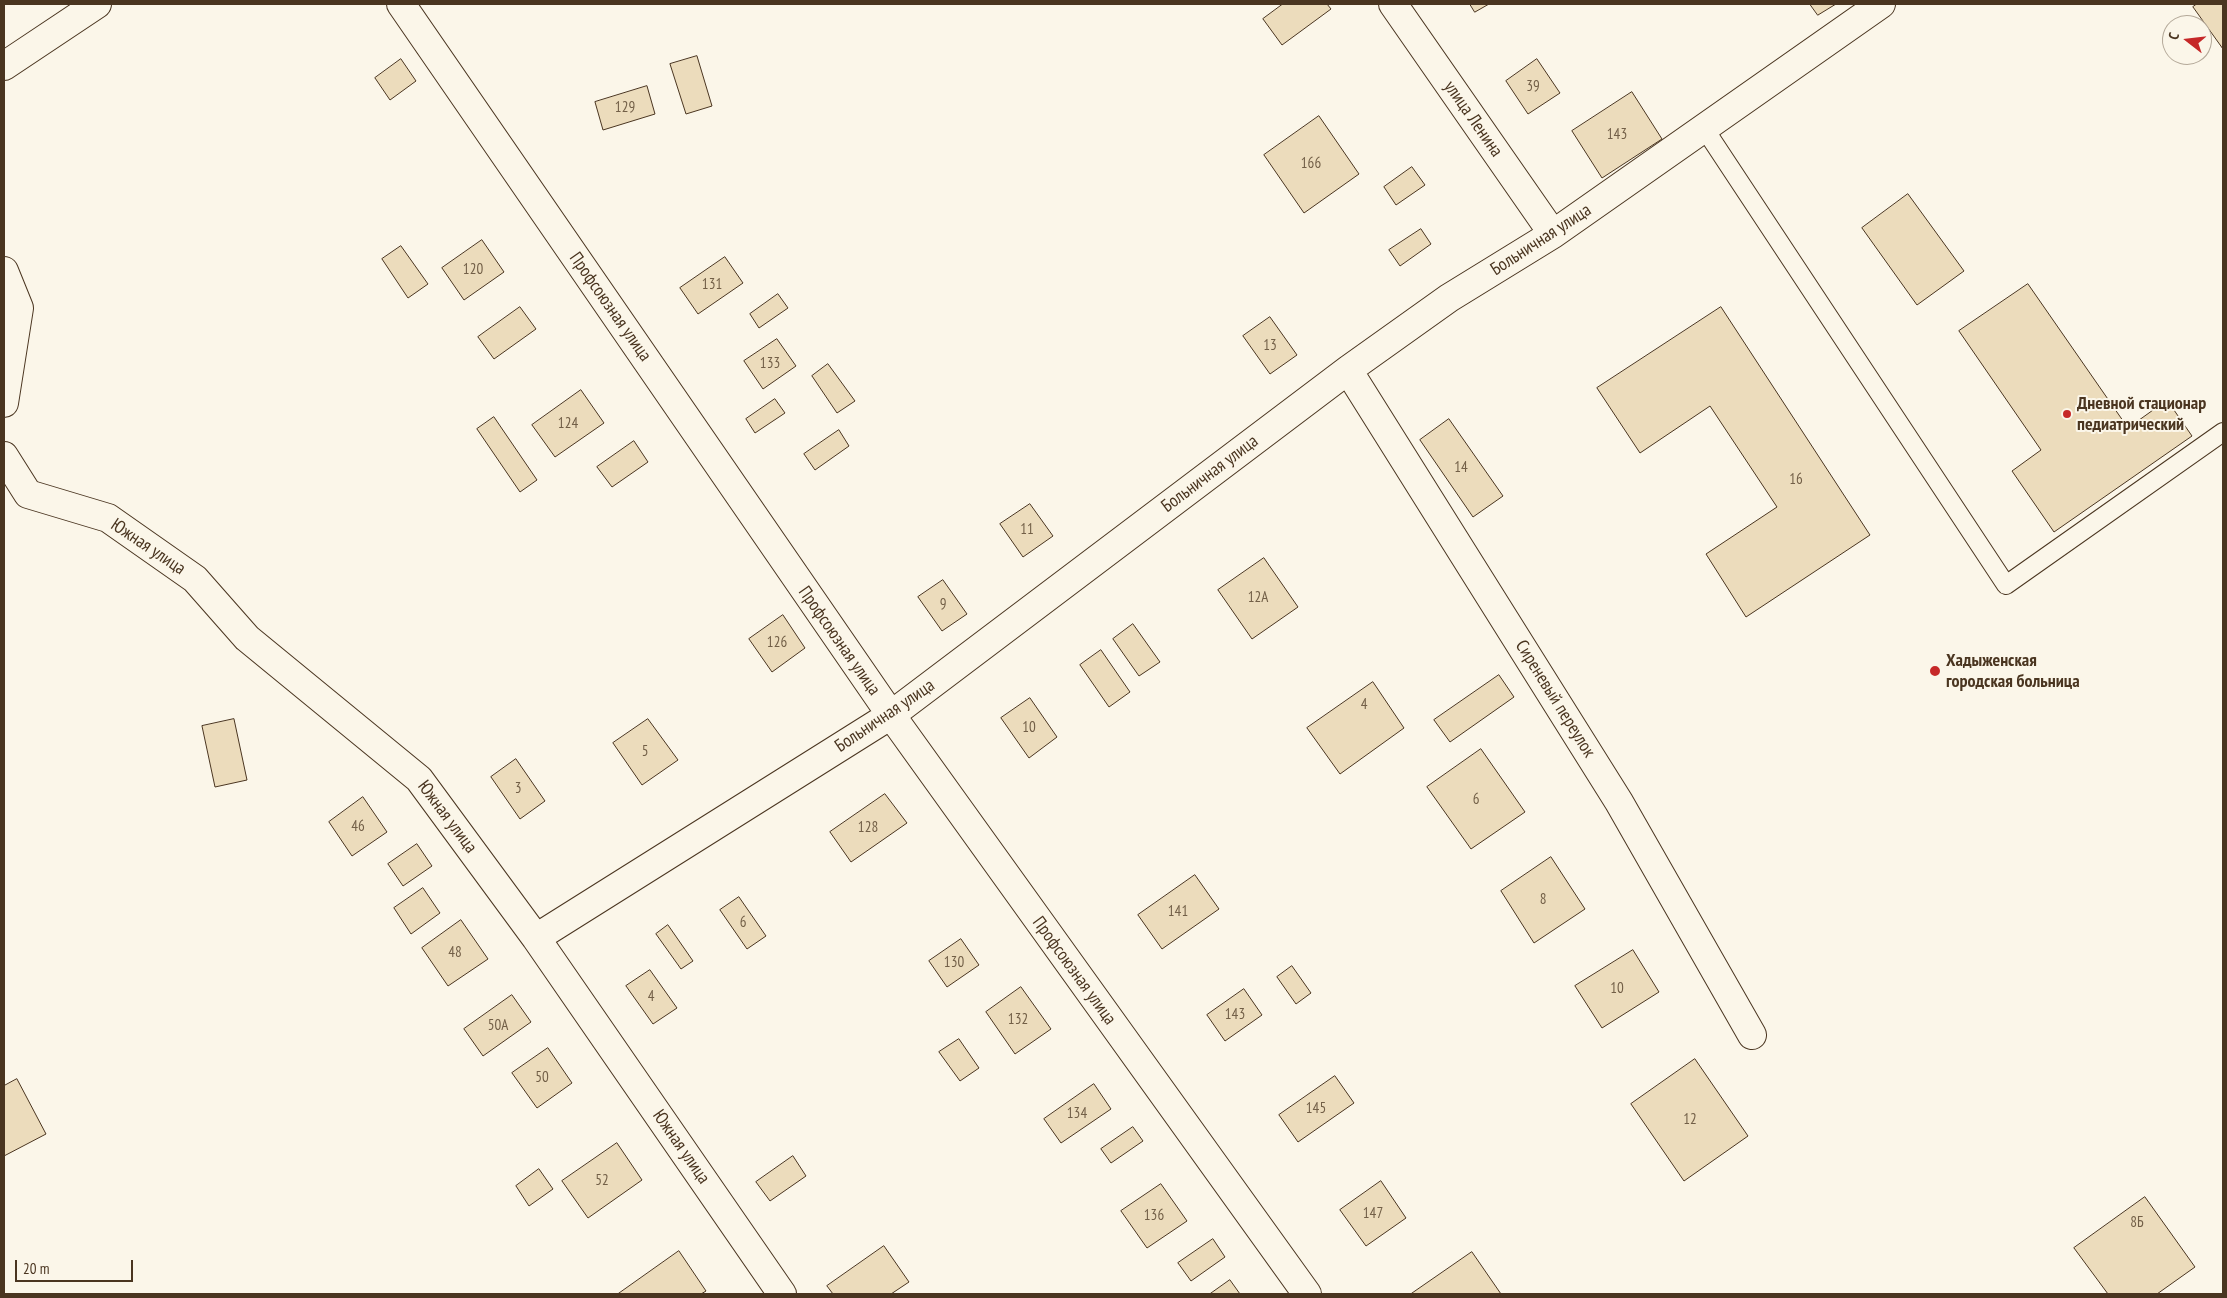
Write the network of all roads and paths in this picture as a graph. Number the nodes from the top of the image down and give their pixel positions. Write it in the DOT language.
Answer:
graph roads {
  1 [pos="97,4"];
  2 [pos="401,4"];
  3 [pos="1393,4"];
  4 [pos="1882,4"];
  5 [pos="4,66"];
  6 [pos="1704,128"];
  7 [pos="1553,234"];
  8 [pos="4,271"];
  9 [pos="1348,370"];
  10 [pos="4,403"];
  11 [pos="2223,432"];
  12 [pos="4,456"];
  13 [pos="891,715"];
  14 [pos="536,938"];
  15 [pos="1752,1035"];
  16 [pos="782,1294"];
  17 [pos="1307,1294"];
  1 -- 5 [label="street"];
  2 -- 13 [label="street, Профсоюзная улица"];
  3 -- 7 [label="street, улица Ленина"];
  4 -- 6 [label="street, Больничная улица"];
  6 -- 7 [label="street, Больничная улица"];
  6 -- 11 [label="lane"];
  7 -- 9 [label="street, Больничная улица"];
  8 -- 10 [label="street"];
  9 -- 13 [label="street, Больничная улица"];
  9 -- 15 [label="street, Сиреневый переулок"];
  12 -- 14 [label="street, Южная улица"];
  13 -- 14 [label="street, Больничная улица"];
  13 -- 17 [label="street, Профсоюзная улица"];
  14 -- 16 [label="street, Южная улица"];
}
